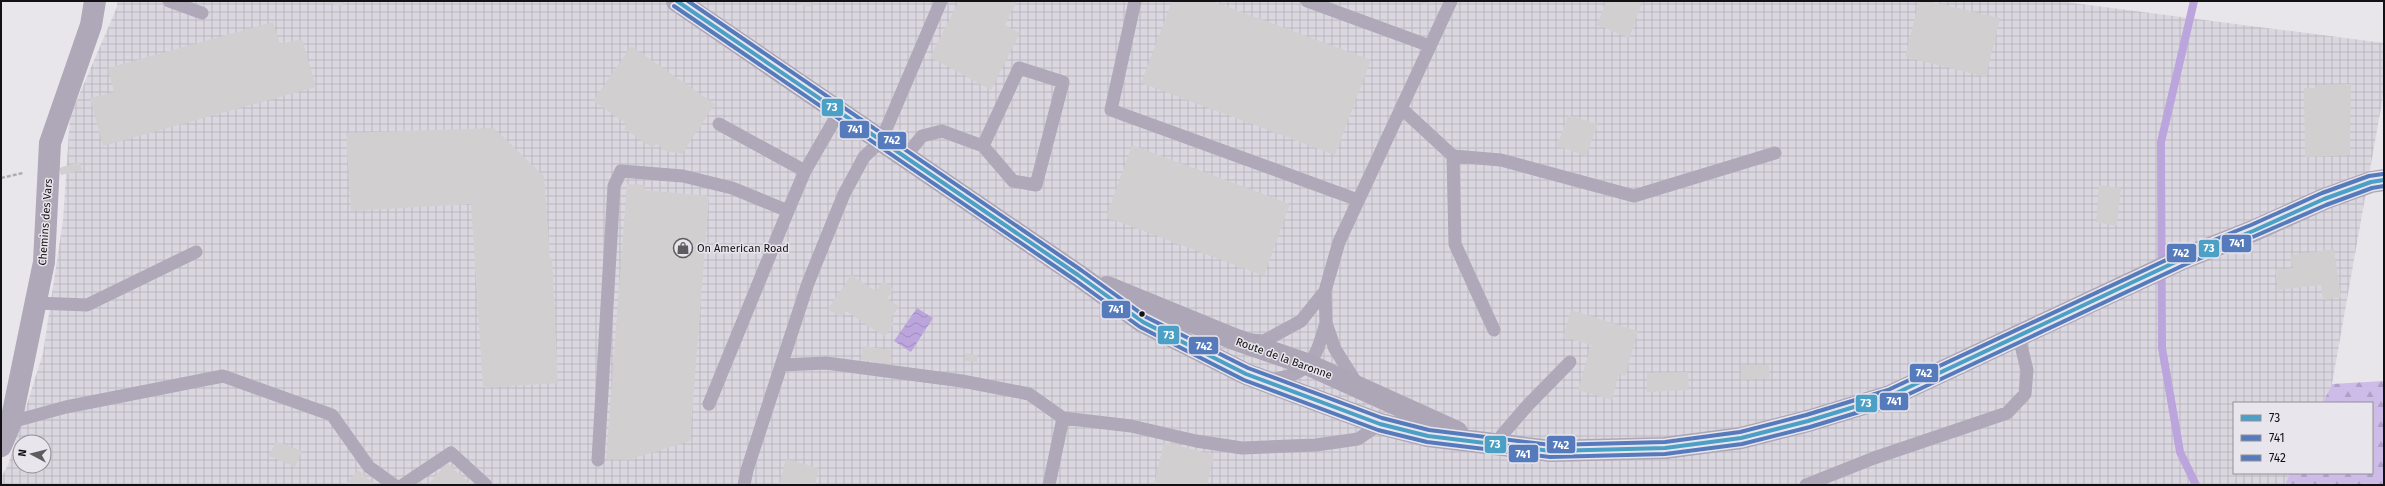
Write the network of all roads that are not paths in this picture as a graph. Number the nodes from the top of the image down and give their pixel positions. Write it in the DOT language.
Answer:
graph roads {
  1 [pos="95,1"];
  2 [pos="169,1"];
  3 [pos="677,1"];
  4 [pos="941,1"];
  5 [pos="1135,1"];
  6 [pos="1307,1"];
  7 [pos="1451,1"];
  8 [pos="202,13"];
  9 [pos="1430,46"];
  10 [pos="1401,108"];
  11 [pos="839,112"];
  12 [pos="720,124"];
  13 [pos="881,141"];
  14 [pos="983,146"];
  15 [pos="1775,153"];
  16 [pos="1453,156"];
  17 [pos="905,157"];
  18 [pos="804,171"];
  19 [pos="2384,180"];
  20 [pos="1358,200"];
  21 [pos="788,211"];
  22 [pos="196,252"];
  23 [pos="1078,275"];
  24 [pos="1326,291"];
  25 [pos="36,303"];
  26 [pos="1326,323"];
  27 [pos="1494,330"];
  28 [pos="2019,337"];
  29 [pos="1234,339"];
  30 [pos="1570,362"];
  31 [pos="782,365"];
  32 [pos="1309,365"];
  33 [pos="1262,381"];
  34 [pos="1360,387"];
  35 [pos="709,404"];
  36 [pos="1063,418"];
  37 [pos="11,422"];
  38 [pos="1380,424"];
  39 [pos="1495,445"];
  40 [pos="1,446"];
  41 [pos="598,460"];
  42 [pos="394,485"];
  43 [pos="403,485"];
  44 [pos="486,485"];
  45 [pos="744,485"];
  46 [pos="1049,485"];
  47 [pos="1806,485"];
  1 -- 25 [label="street, Chemins des Vars"];
  2 -- 8 [label="lane"];
  3 -- 11 [label="main road, Route de la Baronne"];
  4 -- 13 [label="lane"];
  5 -- 20 [label="lane"];
  6 -- 9 [label="lane"];
  7 -- 9 [label="lane"];
  9 -- 10 [label="lane"];
  10 -- 16 [label="lane"];
  10 -- 20 [label="lane"];
  11 -- 13 [label="main road, Route de la Baronne"];
  11 -- 18 [label="lane"];
  12 -- 18 [label="lane"];
  13 -- 17 [label="main road, Route de la Baronne"];
  13 -- 31 [label="lane"];
  14 -- 14 [label="lane"];
  14 -- 17 [label="lane"];
  15 -- 16 [label="lane"];
  16 -- 27 [label="lane"];
  17 -- 23 [label="main road, Route de la Baronne"];
  18 -- 21 [label="lane"];
  19 -- 28 [label="main road, Route de la Baronne"];
  20 -- 24 [label="lane"];
  21 -- 35 [label="lane"];
  21 -- 41 [label="lane"];
  22 -- 25 [label="lane"];
  23 -- 29 [label="main road, Route de la Baronne"];
  23 -- 33 [label="main road, Route de la Baronne"];
  24 -- 26 [label="lane"];
  24 -- 29 [label="lane"];
  25 -- 37 [label="street, Chemins des Vars"];
  26 -- 32 [label="lane"];
  26 -- 34 [label="lane"];
  28 -- 39 [label="main road, Route de la Baronne"];
  28 -- 47 [label="lane"];
  29 -- 32 [label="main road, Route de la Baronne"];
  30 -- 39 [label="lane"];
  31 -- 36 [label="lane"];
  31 -- 45 [label="lane"];
  32 -- 33 [label="lane"];
  32 -- 34 [label="main road, Route de la Baronne"];
  33 -- 38 [label="main road, Route de la Baronne"];
  34 -- 39 [label="main road, Route de la Baronne"];
  36 -- 38 [label="lane"];
  36 -- 46 [label="lane"];
  37 -- 40 [label="street, Chemins des Vars"];
  37 -- 42 [label="lane"];
  38 -- 39 [label="main road, Route de la Baronne"];
  43 -- 44 [label="lane"];
}
